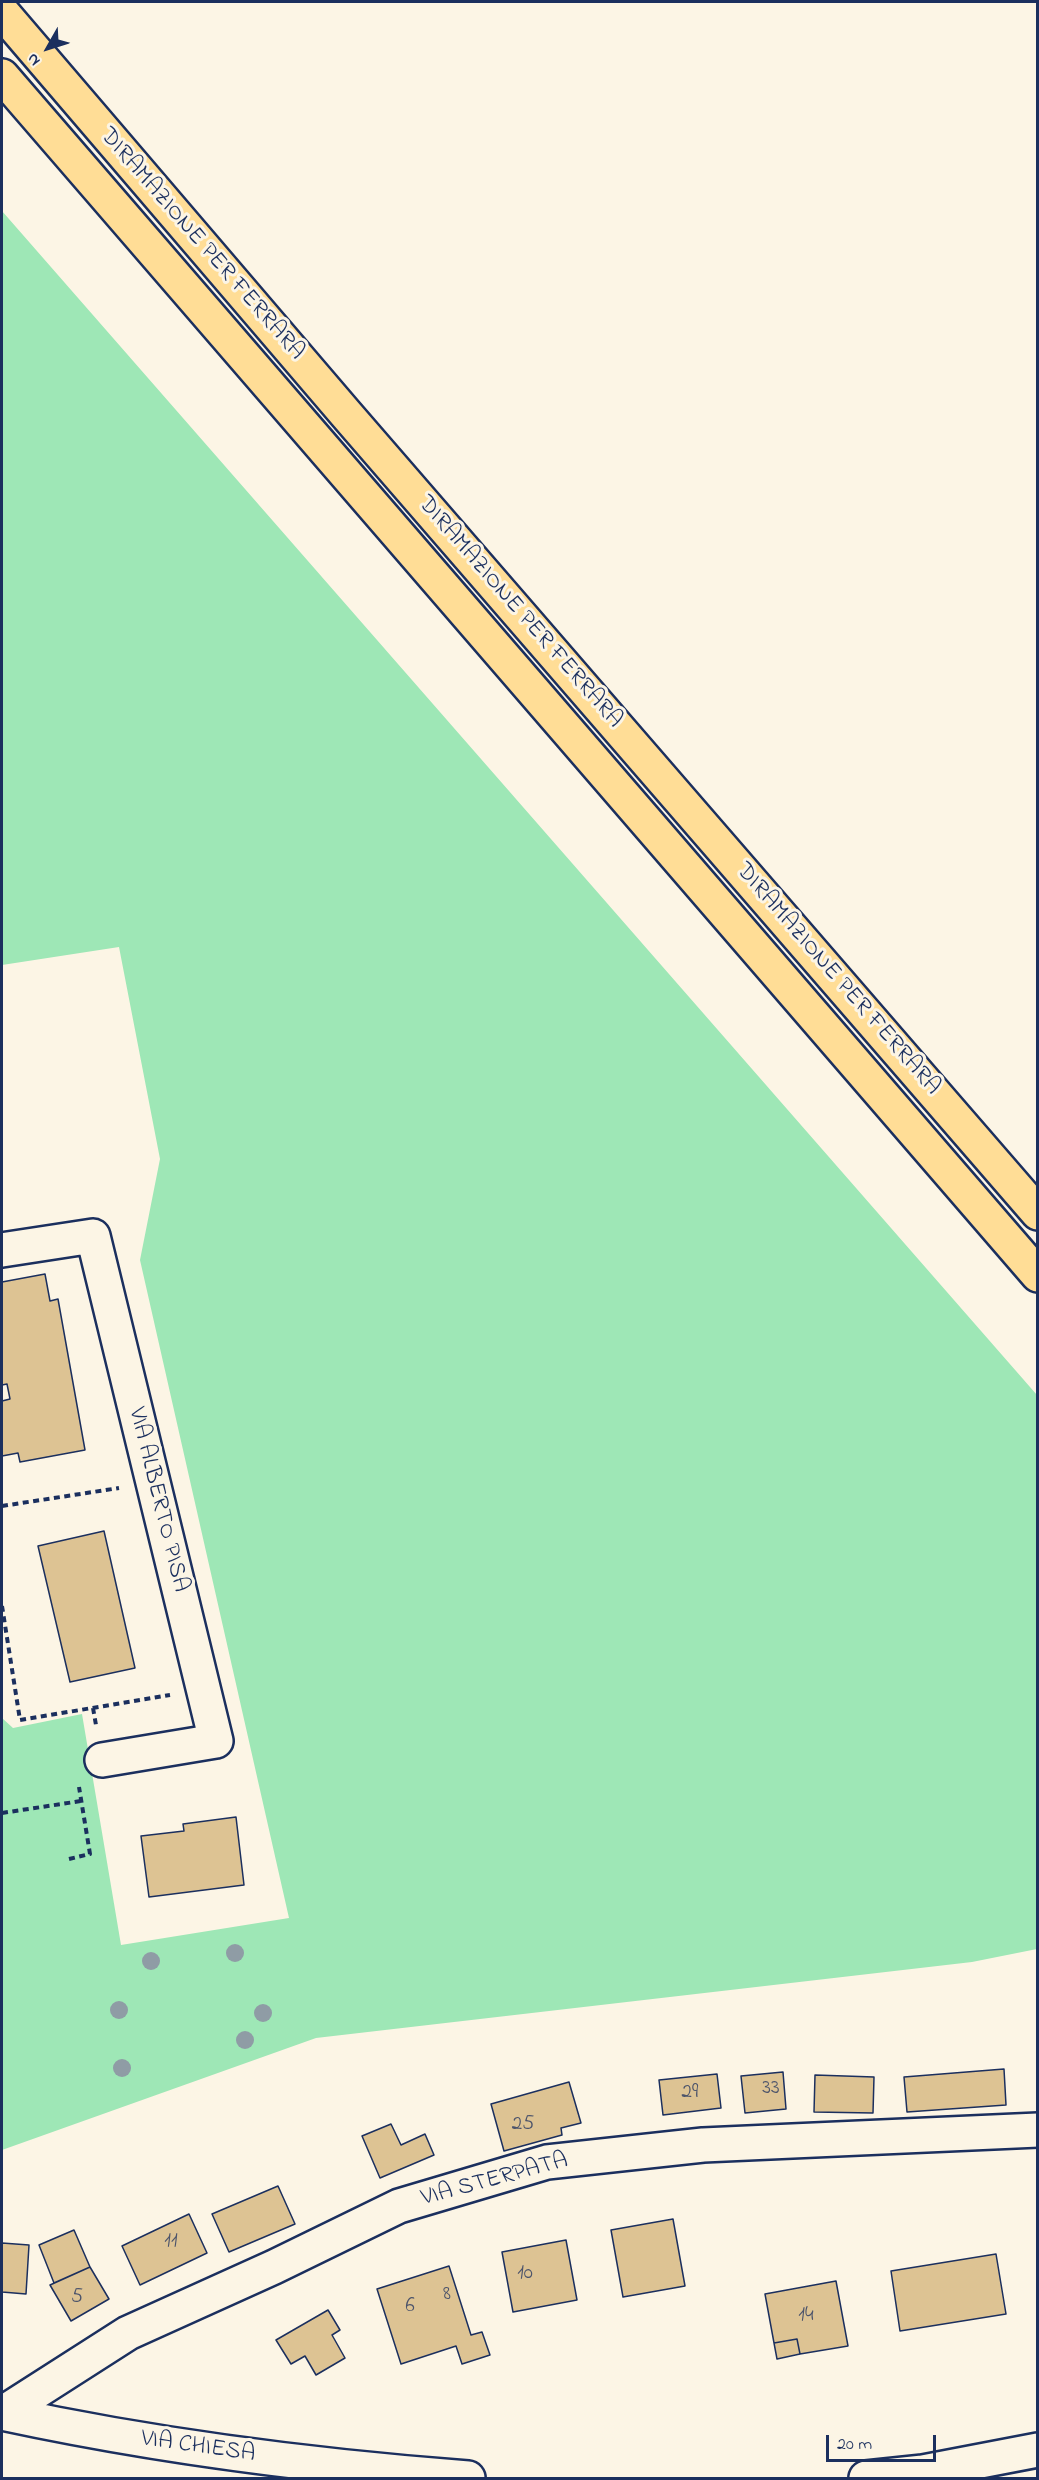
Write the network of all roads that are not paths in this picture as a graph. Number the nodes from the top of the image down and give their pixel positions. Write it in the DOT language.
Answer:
graph roads {
  1 [pos="2,12"];
  2 [pos="2,76"];
  3 [pos="1038,1213"];
  4 [pos="2,1250"];
  5 [pos="1038,1275"];
  6 [pos="102,1760"];
  7 [pos="1038,2130"];
  8 [pos="2,2413"];
  9 [pos="1038,2450"];
  10 [pos="468,2478"];
  11 [pos="866,2478"];
  1 -- 3 [label="highway, DIRAMAZIONE PER FERRARA"];
  2 -- 5 [label="highway, DIRAMAZIONE PER FERRARA"];
  4 -- 6 [label="street, VIA ALBERTO PISA"];
  7 -- 8 [label="street, VIA STERPATA"];
  8 -- 10 [label="street, VIA CHIESA"];
  9 -- 11 [label="street"];
}
